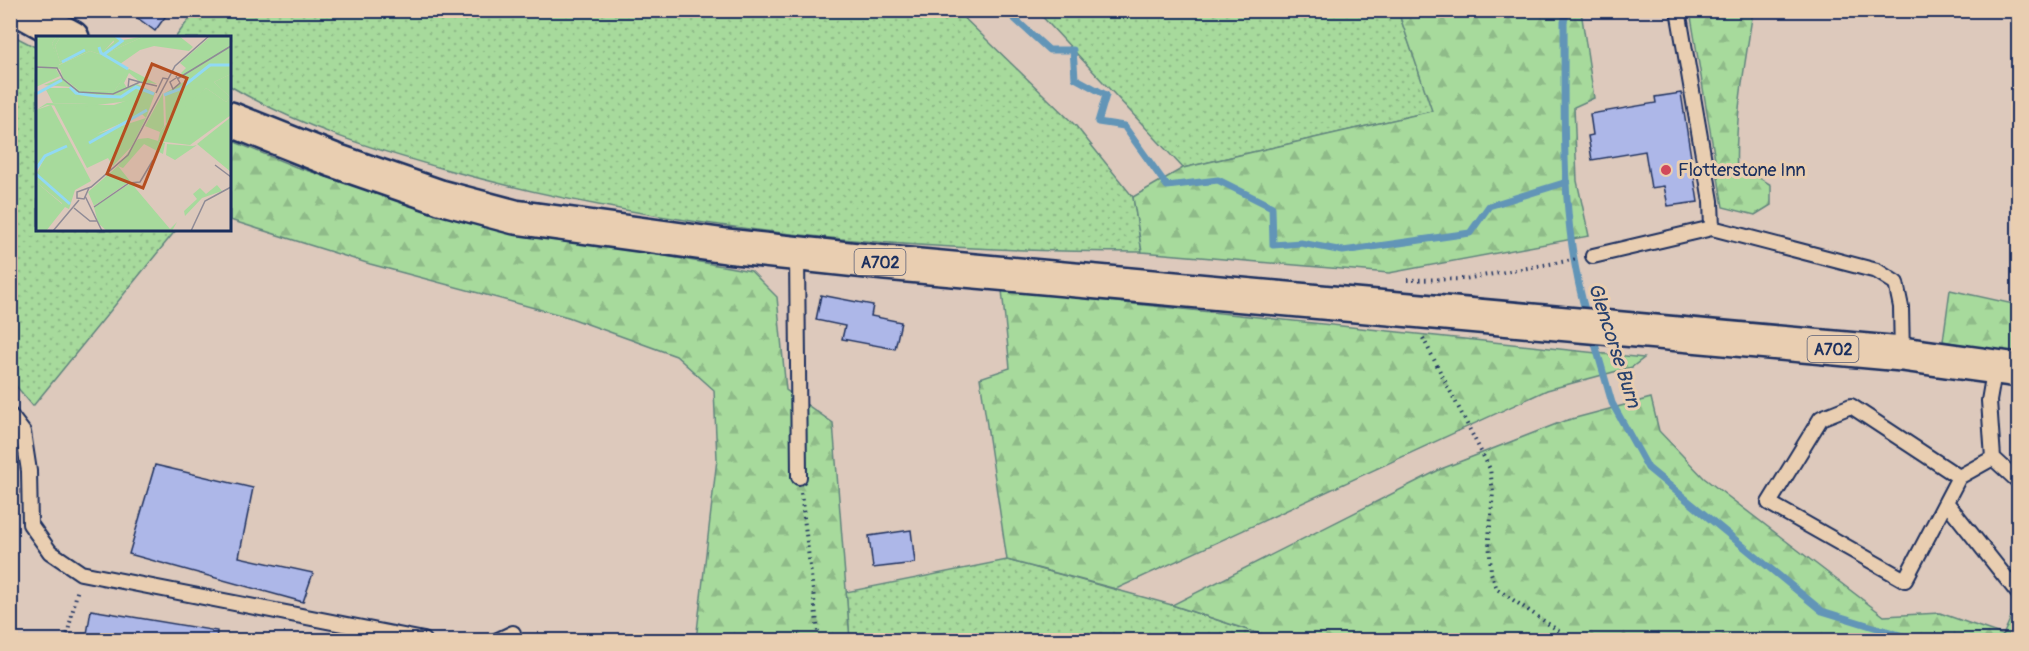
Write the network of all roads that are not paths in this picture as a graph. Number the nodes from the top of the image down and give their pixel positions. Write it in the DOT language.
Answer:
graph roads {
  1 [pos="1678,10"];
  2 [pos="29,12"];
  3 [pos="69,36"];
  4 [pos="231,119"];
  5 [pos="1712,228"];
  6 [pos="797,253"];
  7 [pos="1593,256"];
  8 [pos="1902,354"];
  9 [pos="2007,368"];
  10 [pos="10,415"];
  11 [pos="1993,458"];
  12 [pos="799,477"];
  13 [pos="1959,477"];
  14 [pos="2019,481"];
  15 [pos="1946,502"];
  16 [pos="2019,593"];
  17 [pos="513,633"];
  18 [pos="424,640"];
  19 [pos="498,640"];
  1 -- 5 [label="lane"];
  2 -- 3 [label="highway"];
  4 -- 6 [label="highway, A702"];
  5 -- 7 [label="lane"];
  5 -- 8 [label="lane"];
  6 -- 8 [label="highway, A702"];
  6 -- 12 [label="lane"];
  8 -- 9 [label="highway, A702"];
  9 -- 11 [label="lane"];
  10 -- 18 [label="lane"];
  11 -- 13 [label="lane"];
  11 -- 14 [label="lane"];
  13 -- 15 [label="lane"];
  13 -- 15 [label="lane"];
  15 -- 16 [label="lane"];
  17 -- 19 [label="lane"];
}
